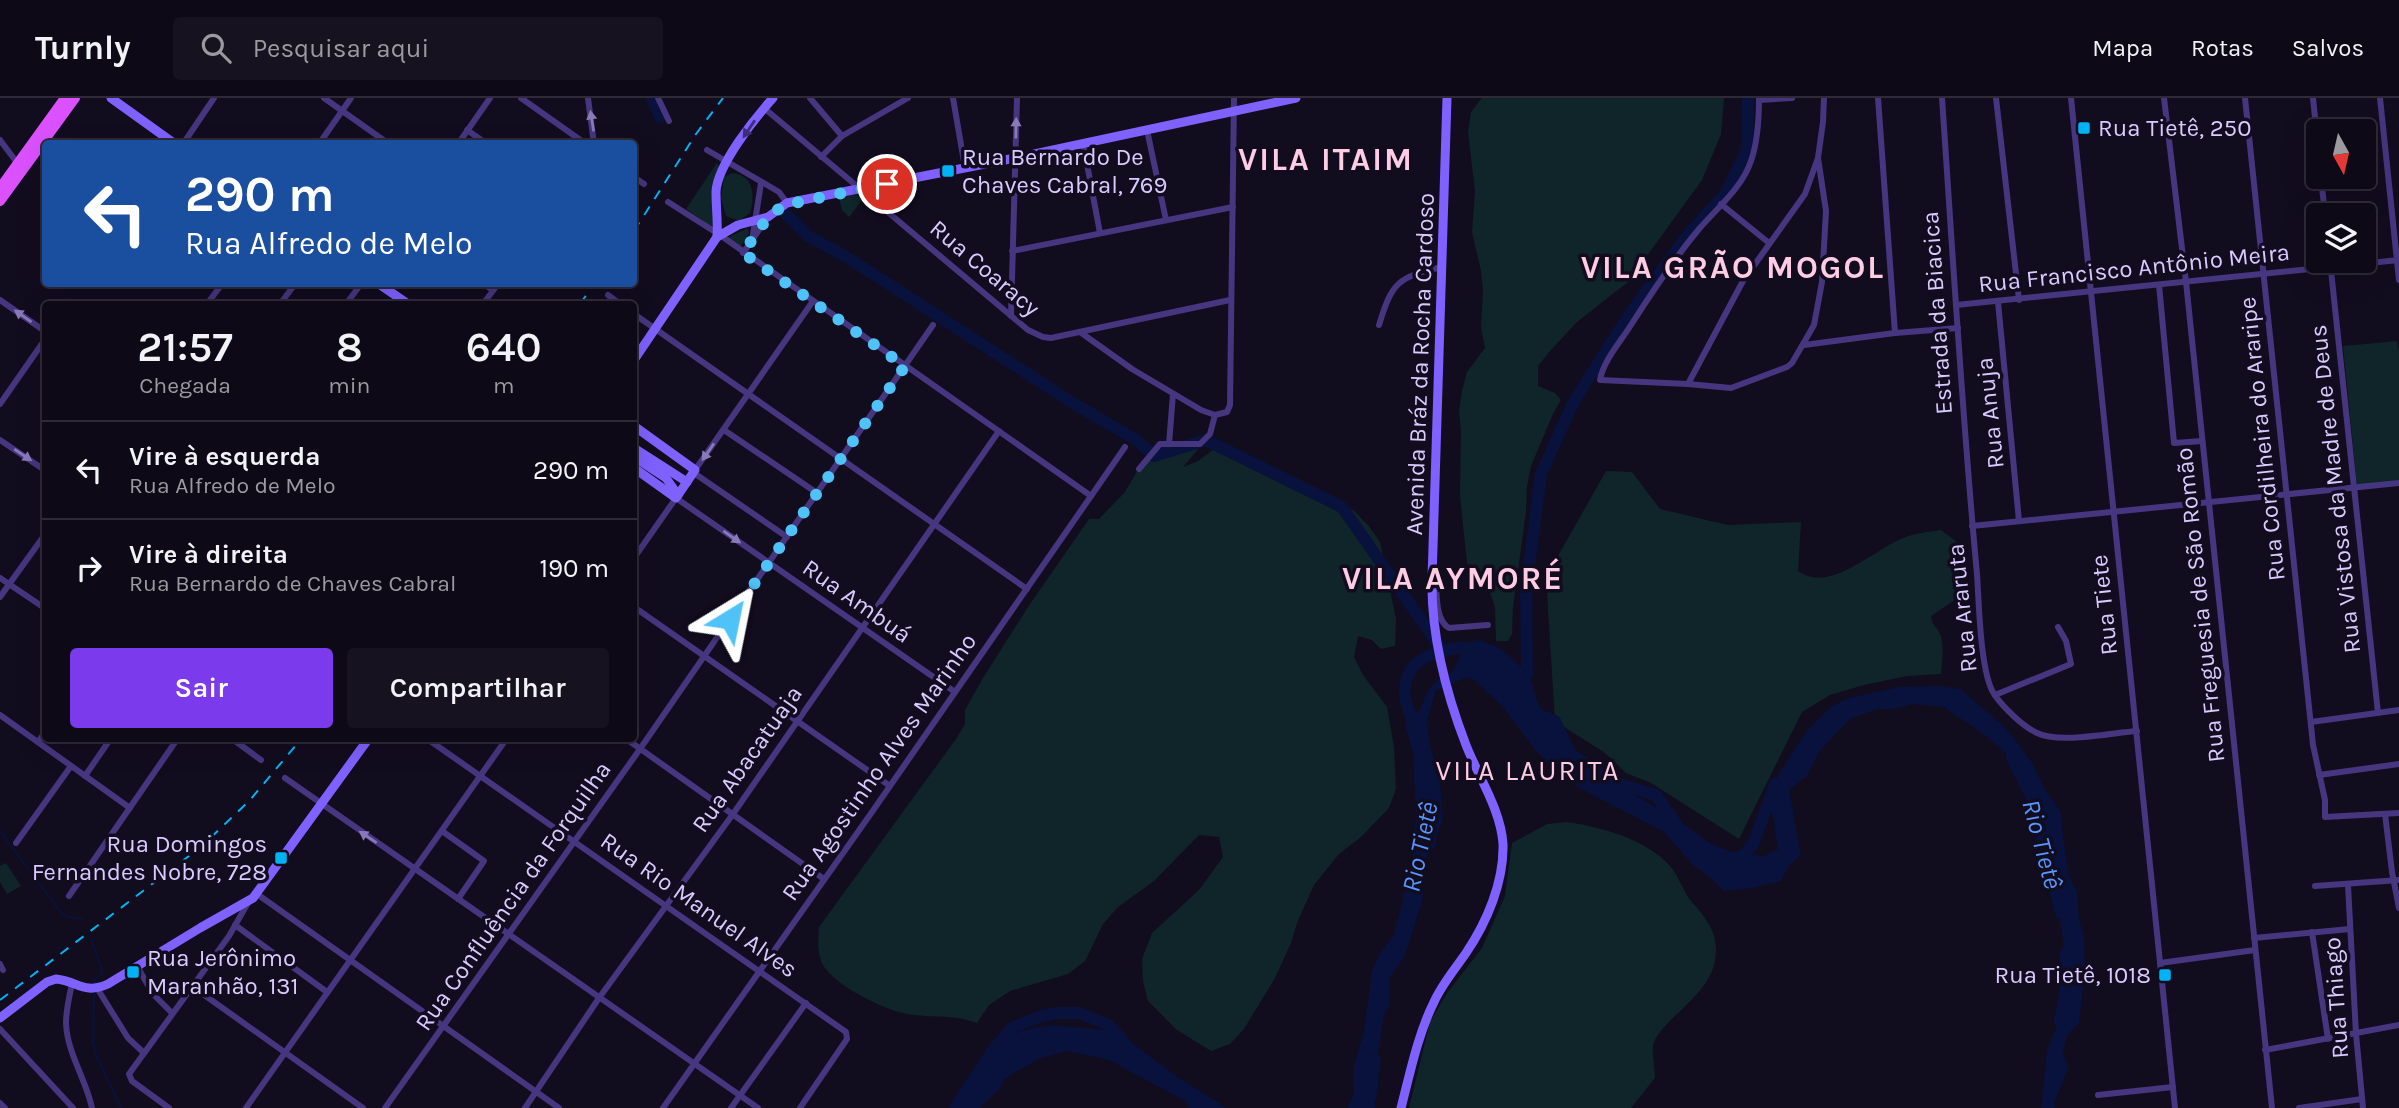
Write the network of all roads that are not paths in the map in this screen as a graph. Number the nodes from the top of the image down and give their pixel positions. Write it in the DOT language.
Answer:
graph roads {
  1 [pos="65,98"];
  2 [pos="75,98"];
  3 [pos="111,98"];
  4 [pos="214,98"];
  5 [pos="324,98"];
  6 [pos="351,98"];
  7 [pos="490,98"];
  8 [pos="521,98"];
  9 [pos="588,98"];
  10 [pos="658,98"];
  11 [pos="773,98"];
  12 [pos="810,98"];
  13 [pos="953,98"];
  14 [pos="1017,98"];
  15 [pos="1234,98"];
  16 [pos="1296,98"];
  17 [pos="1447,98"];
  18 [pos="1792,98"];
  19 [pos="1824,98"];
  20 [pos="1878,98"];
  21 [pos="1941,98"];
  22 [pos="1996,98"];
  23 [pos="2071,98"];
  24 [pos="2164,98"];
  25 [pos="2245,98"];
  26 [pos="2313,98"];
  27 [pos="2380,98"];
  28 [pos="903,99"];
  29 [pos="1759,99"];
  30 [pos="764,108"];
  31 [pos="342,111"];
  32 [pos="1234,111"];
  33 [pos="2315,119"];
  34 [pos="669,121"];
  35 [pos="467,130"];
  36 [pos="1147,130"];
  37 [pos="842,136"];
  38 [pos="0,140"];
  39 [pos="44,140"];
  40 [pos="169,140"];
  41 [pos="186,140"];
  42 [pos="322,140"];
  43 [pos="385,140"];
  44 [pos="461,140"];
  45 [pos="481,140"];
  46 [pos="580,140"];
  47 [pos="593,140"];
  48 [pos="42,143"];
  49 [pos="1083,144"];
  50 [pos="707,149"];
  51 [pos="821,157"];
  52 [pos="1015,158"];
  53 [pos="1818,158"];
  54 [pos="727,162"];
  55 [pos="18,164"];
  56 [pos="965,168"];
  57 [pos="637,179"];
  58 [pos="1810,180"];
  59 [pos="1822,182"];
  60 [pos="761,183"];
  61 [pos="644,184"];
  62 [pos="0,188"];
  63 [pos="860,189"];
  64 [pos="0,201"];
  65 [pos="668,202"];
  66 [pos="786,204"];
  67 [pos="1721,204"];
  68 [pos="1233,207"];
  69 [pos="718,214"];
  70 [pos="771,215"];
  71 [pos="755,220"];
  72 [pos="1166,220"];
  73 [pos="738,225"];
  74 [pos="1100,233"];
  75 [pos="718,235"];
  76 [pos="752,241"];
  77 [pos="1769,243"];
  78 [pos="1012,251"];
  79 [pos="743,253"];
  80 [pos="2398,260"];
  81 [pos="2376,261"];
  82 [pos="1442,267"];
  83 [pos="2306,268"];
  84 [pos="2331,273"];
  85 [pos="2264,275"];
  86 [pos="2399,280"];
  87 [pos="2186,282"];
  88 [pos="2159,285"];
  89 [pos="383,287"];
  90 [pos="488,287"];
  91 [pos="496,287"];
  92 [pos="493,290"];
  93 [pos="2090,292"];
  94 [pos="608,295"];
  95 [pos="0,300"];
  96 [pos="1230,300"];
  97 [pos="2020,300"];
  98 [pos="404,301"];
  99 [pos="485,301"];
  100 [pos="617,301"];
  101 [pos="813,301"];
  102 [pos="1998,302"];
  103 [pos="1956,305"];
  104 [pos="637,316"];
  105 [pos="1011,316"];
  106 [pos="933,325"];
  107 [pos="1379,325"];
  108 [pos="1958,328"];
  109 [pos="42,329"];
  110 [pos="655,329"];
  111 [pos="1080,332"];
  112 [pos="1895,333"];
  113 [pos="42,344"];
  114 [pos="1804,345"];
  115 [pos="637,356"];
  116 [pos="905,366"];
  117 [pos="1688,383"];
  118 [pos="748,394"];
  119 [pos="1173,394"];
  120 [pos="0,404"];
  121 [pos="1215,415"];
  122 [pos="637,428"];
  123 [pos="724,430"];
  124 [pos="999,432"];
  125 [pos="0,440"];
  126 [pos="2202,441"];
  127 [pos="1169,444"];
  128 [pos="1125,447"];
  129 [pos="637,450"];
  130 [pos="637,458"];
  131 [pos="841,459"];
  132 [pos="42,468"];
  133 [pos="1139,469"];
  134 [pos="637,470"];
  135 [pos="695,471"];
  136 [pos="670,475"];
  137 [pos="687,482"];
  138 [pos="2399,483"];
  139 [pos="2354,488"];
  140 [pos="817,494"];
  141 [pos="2286,495"];
  142 [pos="677,496"];
  143 [pos="1091,496"];
  144 [pos="2208,502"];
  145 [pos="2114,511"];
  146 [pos="2019,521"];
  147 [pos="934,524"];
  148 [pos="1972,526"];
  149 [pos="787,537"];
  150 [pos="42,539"];
  151 [pos="637,554"];
  152 [pos="768,563"];
  153 [pos="1433,564"];
  154 [pos="0,578"];
  155 [pos="9,584"];
  156 [pos="1027,589"];
  157 [pos="0,597"];
  158 [pos="42,606"];
  159 [pos="637,609"];
  160 [pos="1488,625"];
  161 [pos="2058,627"];
  162 [pos="862,628"];
  163 [pos="704,656"];
  164 [pos="955,692"];
  165 [pos="1995,695"];
  166 [pos="2399,710"];
  167 [pos="2378,713"];
  168 [pos="0,715"];
  169 [pos="797,721"];
  170 [pos="2311,722"];
  171 [pos="2137,731"];
  172 [pos="42,736"];
  173 [pos="38,742"];
  174 [pos="108,742"];
  175 [pos="175,742"];
  176 [pos="238,742"];
  177 [pos="366,742"];
  178 [pos="432,742"];
  179 [pos="504,742"];
  180 [pos="630,742"];
  181 [pos="640,749"];
  182 [pos="261,760"];
  183 [pos="2399,764"];
  184 [pos="71,766"];
  185 [pos="2319,775"];
  186 [pos="85,776"];
  187 [pos="481,776"];
  188 [pos="285,778"];
  189 [pos="890,786"];
  190 [pos="321,806"];
  191 [pos="130,808"];
  192 [pos="2399,813"];
  193 [pos="733,814"];
  194 [pos="2385,814"];
  195 [pos="442,831"];
  196 [pos="575,841"];
  197 [pos="16,843"];
  198 [pos="415,869"];
  199 [pos="824,879"];
  200 [pos="2397,880"];
  201 [pos="2348,885"];
  202 [pos="2315,887"];
  203 [pos="69,897"];
  204 [pos="253,897"];
  205 [pos="458,899"];
  206 [pos="667,906"];
  207 [pos="2399,908"];
  208 [pos="235,925"];
  209 [pos="2350,929"];
  210 [pos="2312,932"];
  211 [pos="509,934"];
  212 [pos="2254,938"];
  213 [pos="2255,950"];
  214 [pos="351,960"];
  215 [pos="2160,962"];
  216 [pos="137,966"];
  217 [pos="760,971"];
  218 [pos="72,985"];
  219 [pos="193,987"];
  220 [pos="97,989"];
  221 [pos="327,992"];
  222 [pos="599,998"];
  223 [pos="806,1003"];
  224 [pos="172,1013"];
  225 [pos="0,1018"];
  226 [pos="2399,1025"];
  227 [pos="444,1027"];
  228 [pos="0,1028"];
  229 [pos="2356,1034"];
  230 [pos="2328,1038"];
  231 [pos="2265,1050"];
  232 [pos="144,1053"];
  233 [pos="284,1053"];
  234 [pos="694,1064"];
  235 [pos="2173,1087"];
  236 [pos="536,1092"];
  237 [pos="740,1095"];
  238 [pos="2098,1095"];
  239 [pos="2362,1099"];
  240 [pos="0,1103"];
  241 [pos="5,1108"];
  242 [pos="73,1108"];
  243 [pos="92,1108"];
  244 [pos="169,1108"];
  245 [pos="246,1108"];
  246 [pos="363,1108"];
  247 [pos="385,1108"];
  248 [pos="525,1108"];
  249 [pos="559,1108"];
  250 [pos="663,1108"];
  251 [pos="731,1108"];
  252 [pos="758,1108"];
  253 [pos="800,1108"];
  254 [pos="1401,1108"];
  255 [pos="2175,1108"];
  256 [pos="2272,1108"];
  257 [pos="2299,1108"];
  258 [pos="2363,1108"];
  1 -- 55 [label="main road"];
  2 -- 39 [label="main road"];
  3 -- 40 [label="street"];
  4 -- 41 [label="street"];
  5 -- 31 [label="street"];
  6 -- 31 [label="street"];
  7 -- 35 [label="street"];
  8 -- 46 [label="street"];
  47 -- 9 [label="street, one-way"];
  10 -- 34 [label="street"];
  11 -- 30 [label="street"];
  12 -- 37 [label="street"];
  13 -- 56 [label="street"];
  52 -- 14 [label="street, one-way"];
  15 -- 32 [label="street"];
  16 -- 32 [label="street"];
  17 -- 82 [label="street, Avenida Bráz da Rocha Cardoso"];
  18 -- 29 [label="street"];
  19 -- 53 [label="street"];
  20 -- 112 [label="street"];
  21 -- 103 [label="street, Estrada da Biacica"];
  22 -- 97 [label="street"];
  23 -- 93 [label="street, Rua Tiete"];
  24 -- 87 [label="street, Rua Freguesia de São Romão"];
  25 -- 85 [label="street, Rua Cordilheira do Araripe"];
  26 -- 33 [label="street"];
  27 -- 80 [label="street"];
  28 -- 37 [label="street"];
  29 -- 67 [label="street"];
  30 -- 51 [label="street, Rua Coaracy"];
  30 -- 54 [label="street, one-way"];
  31 -- 42 [label="street"];
  31 -- 43 [label="street"];
  32 -- 36 [label="street"];
  32 -- 68 [label="street"];
  35 -- 44 [label="street"];
  35 -- 45 [label="street"];
  36 -- 49 [label="street"];
  36 -- 72 [label="street"];
  37 -- 51 [label="street"];
  38 -- 55 [label="street"];
  48 -- 64 [label="main road"];
  49 -- 52 [label="street"];
  49 -- 74 [label="street"];
  50 -- 54 [label="street"];
  51 -- 63 [label="street, Rua Coaracy"];
  52 -- 56 [label="street"];
  52 -- 78 [label="street"];
  53 -- 58 [label="street"];
  53 -- 59 [label="street"];
  54 -- 60 [label="street"];
  54 -- 69 [label="street"];
  55 -- 62 [label="main road"];
  56 -- 63 [label="street"];
  57 -- 61 [label="street"];
  58 -- 59 [label="street"];
  58 -- 77 [label="street"];
  59 -- 114 [label="street"];
  60 -- 66 [label="street"];
  60 -- 71 [label="street"];
  63 -- 66 [label="street"];
  63 -- 105 [label="street, Rua Coaracy"];
  65 -- 75 [label="street"];
  66 -- 70 [label="street"];
  67 -- 77 [label="street"];
  67 -- 117 [label="street"];
  68 -- 72 [label="street"];
  68 -- 96 [label="street"];
  69 -- 73 [label="street"];
  69 -- 75 [label="street"];
  70 -- 71 [label="street"];
  70 -- 76 [label="street"];
  71 -- 73 [label="street"];
  71 -- 76 [label="street"];
  72 -- 74 [label="street"];
  73 -- 75 [label="street"];
  74 -- 78 [label="street"];
  75 -- 79 [label="street"];
  75 -- 110 [label="street"];
  76 -- 79 [label="street"];
  77 -- 117 [label="street"];
  78 -- 105 [label="street"];
  79 -- 101 [label="street"];
  80 -- 81 [label="street, Rua Francisco Antônio Meira"];
  80 -- 86 [label="street"];
  82 -- 107 [label="street"];
  82 -- 153 [label="street, Avenida Bráz da Rocha Cardoso"];
  83 -- 85 [label="street, Rua Francisco Antônio Meira"];
  84 -- 139 [label="street, Rua Vistosa da Madre de Deus"];
  85 -- 87 [label="street, Rua Francisco Antônio Meira"];
  85 -- 141 [label="street, Rua Cordilheira do Araripe"];
  87 -- 88 [label="street, Rua Francisco Antônio Meira"];
  87 -- 126 [label="street, Rua Freguesia de São Romão"];
  88 -- 93 [label="street, Rua Francisco Antônio Meira"];
  88 -- 126 [label="street"];
  89 -- 98 [label="street"];
  90 -- 92 [label="street"];
  91 -- 92 [label="street"];
  92 -- 99 [label="street"];
  93 -- 97 [label="street, Rua Francisco Antônio Meira"];
  93 -- 145 [label="street, Rua Tiete"];
  94 -- 100 [label="street"];
  109 -- 95 [label="street, one-way"];
  96 -- 111 [label="street, Rua Coaracy"];
  96 -- 121 [label="street"];
  97 -- 102 [label="street, Rua Francisco Antônio Meira"];
  101 -- 116 [label="street"];
  101 -- 118 [label="street"];
  102 -- 103 [label="street, Rua Francisco Antônio Meira"];
  102 -- 146 [label="street, Rua Anuja"];
  103 -- 108 [label="street, Estrada da Biacica"];
  104 -- 110 [label="street"];
  105 -- 111 [label="street, Rua Coaracy"];
  106 -- 116 [label="street, Rua Confluência da Forquilha"];
  108 -- 112 [label="street"];
  108 -- 148 [label="street, Estrada da Biacica"];
  110 -- 115 [label="street"];
  110 -- 118 [label="street"];
  111 -- 119 [label="street"];
  112 -- 114 [label="street"];
  113 -- 120 [label="street"];
  114 -- 117 [label="street"];
  116 -- 124 [label="street"];
  116 -- 131 [label="street, Rua Confluência da Forquilha"];
  118 -- 123 [label="street"];
  118 -- 131 [label="street"];
  119 -- 121 [label="street"];
  119 -- 127 [label="street"];
  121 -- 127 [label="street"];
  122 -- 135 [label="street"];
  123 -- 135 [label="street, one-way"];
  123 -- 140 [label="street"];
  124 -- 143 [label="street"];
  124 -- 147 [label="street, Rua Abacatuaja"];
  125 -- 132 [label="street, one-way"];
  126 -- 144 [label="street, Rua Freguesia de São Romão"];
  127 -- 133 [label="street"];
  128 -- 143 [label="street, Rua Agostinho Alves Marinho"];
  129 -- 136 [label="street"];
  130 -- 136 [label="street"];
  131 -- 140 [label="street, Rua Confluência da Forquilha"];
  131 -- 147 [label="street"];
  134 -- 142 [label="street, Rua Ambuá"];
  135 -- 137 [label="street"];
  135 -- 149 [label="street"];
  136 -- 137 [label="street"];
  136 -- 142 [label="street"];
  137 -- 142 [label="street"];
  138 -- 139 [label="street"];
  139 -- 141 [label="street"];
  139 -- 167 [label="street, Rua Vistosa da Madre de Deus"];
  140 -- 149 [label="street, Rua Confluência da Forquilha"];
  141 -- 144 [label="street"];
  141 -- 170 [label="street, Rua Cordilheira do Araripe"];
  142 -- 151 [label="street"];
  142 -- 152 [label="street, Rua Ambuá, one-way"];
  143 -- 156 [label="street, Rua Agostinho Alves Marinho"];
  144 -- 145 [label="street"];
  144 -- 212 [label="street, Rua Freguesia de São Romão"];
  145 -- 146 [label="street"];
  145 -- 171 [label="street, Rua Tiete"];
  146 -- 148 [label="street"];
  147 -- 156 [label="street"];
  147 -- 162 [label="street, Rua Abacatuaja"];
  148 -- 165 [label="street, Rua Araruta"];
  149 -- 152 [label="street, Rua Confluência da Forquilha"];
  150 -- 155 [label="street"];
  152 -- 162 [label="street, Rua Ambuá"];
  152 -- 163 [label="street, Rua Confluência da Forquilha"];
  153 -- 160 [label="street"];
  153 -- 254 [label="street, Avenida Bráz da Rocha Cardoso"];
  154 -- 155 [label="street"];
  155 -- 157 [label="street"];
  155 -- 158 [label="street"];
  156 -- 164 [label="street, Rua Agostinho Alves Marinho"];
  159 -- 163 [label="street"];
  161 -- 165 [label="street"];
  162 -- 164 [label="street, Rua Ambuá"];
  162 -- 169 [label="street, Rua Abacatuaja"];
  163 -- 169 [label="street"];
  163 -- 181 [label="street, Rua Confluência da Forquilha"];
  164 -- 189 [label="street, Rua Agostinho Alves Marinho"];
  165 -- 171 [label="street, Rua Araruta"];
  166 -- 167 [label="street"];
  167 -- 170 [label="street"];
  168 -- 173 [label="street"];
  169 -- 189 [label="street"];
  169 -- 193 [label="street, Rua Abacatuaja"];
  170 -- 185 [label="street, Rua Cordilheira do Araripe"];
  171 -- 215 [label="street, Rua Tiete"];
  172 -- 173 [label="street"];
  173 -- 184 [label="street"];
  174 -- 186 [label="street"];
  175 -- 191 [label="street"];
  176 -- 182 [label="street"];
  177 -- 190 [label="street"];
  178 -- 187 [label="street, Rua Rio Manuel Alves"];
  179 -- 187 [label="street"];
  180 -- 181 [label="street"];
  181 -- 193 [label="street"];
  181 -- 196 [label="street, Rua Confluência da Forquilha"];
  183 -- 185 [label="street"];
  184 -- 186 [label="street"];
  184 -- 197 [label="street"];
  185 -- 194 [label="street, Rua Cordilheira do Araripe"];
  186 -- 191 [label="street"];
  187 -- 195 [label="street"];
  187 -- 196 [label="street, Rua Rio Manuel Alves"];
  188 -- 190 [label="street"];
  189 -- 199 [label="street, Rua Agostinho Alves Marinho"];
  198 -- 190 [label="street, one-way"];
  190 -- 204 [label="street"];
  191 -- 203 [label="street"];
  192 -- 194 [label="street"];
  193 -- 199 [label="street"];
  193 -- 206 [label="street, Rua Abacatuaja"];
  194 -- 200 [label="street"];
  195 -- 198 [label="street"];
  195 -- 205 [label="street"];
  196 -- 206 [label="street, Rua Rio Manuel Alves"];
  196 -- 211 [label="street, Rua Confluência da Forquilha"];
  198 -- 205 [label="street"];
  198 -- 214 [label="street"];
  199 -- 217 [label="street, Rua Agostinho Alves Marinho"];
  200 -- 201 [label="street"];
  200 -- 207 [label="street"];
  201 -- 202 [label="street"];
  201 -- 209 [label="street, Rua Thiago"];
  204 -- 208 [label="street"];
  204 -- 214 [label="street"];
  204 -- 216 [label="street"];
  205 -- 211 [label="street"];
  206 -- 217 [label="street, Rua Rio Manuel Alves"];
  206 -- 222 [label="street, Rua Abacatuaja"];
  208 -- 219 [label="street"];
  208 -- 221 [label="street"];
  209 -- 210 [label="street"];
  209 -- 229 [label="street, Rua Thiago"];
  210 -- 212 [label="street"];
  210 -- 230 [label="street"];
  211 -- 222 [label="street"];
  211 -- 227 [label="street, Rua Confluência da Forquilha"];
  212 -- 213 [label="street, Rua Freguesia de São Romão"];
  213 -- 215 [label="street"];
  213 -- 231 [label="street, Rua Freguesia de São Romão"];
  214 -- 221 [label="street"];
  214 -- 227 [label="street"];
  215 -- 235 [label="street, Rua Tiete"];
  216 -- 220 [label="street"];
  216 -- 224 [label="street"];
  217 -- 223 [label="street, Rua Rio Manuel Alves"];
  217 -- 234 [label="street, Rua Agostinho Alves Marinho"];
  218 -- 220 [label="street"];
  218 -- 225 [label="street"];
  218 -- 243 [label="street"];
  219 -- 224 [label="street"];
  219 -- 233 [label="street"];
  220 -- 232 [label="street"];
  221 -- 233 [label="street"];
  222 -- 234 [label="street"];
  222 -- 236 [label="street, Rua Abacatuaja"];
  223 -- 237 [label="street"];
  223 -- 253 [label="street, Rua Rio Manuel Alves"];
  224 -- 232 [label="street"];
  226 -- 229 [label="street"];
  227 -- 236 [label="street"];
  227 -- 247 [label="street, Rua Confluência da Forquilha"];
  228 -- 242 [label="street"];
  229 -- 230 [label="street"];
  229 -- 239 [label="street, Rua Thiago"];
  230 -- 231 [label="street"];
  231 -- 256 [label="street, Rua Freguesia de São Romão"];
  232 -- 244 [label="street"];
  233 -- 245 [label="street"];
  233 -- 246 [label="street"];
  234 -- 237 [label="street"];
  234 -- 250 [label="street, Rua Agostinho Alves Marinho"];
  235 -- 238 [label="street"];
  235 -- 255 [label="street, Rua Tiete"];
  236 -- 248 [label="street, Rua Abacatuaja"];
  236 -- 249 [label="street"];
  237 -- 251 [label="street"];
  237 -- 252 [label="street"];
  239 -- 257 [label="street"];
  239 -- 258 [label="street, Rua Thiago"];
  240 -- 241 [label="street"];
}
